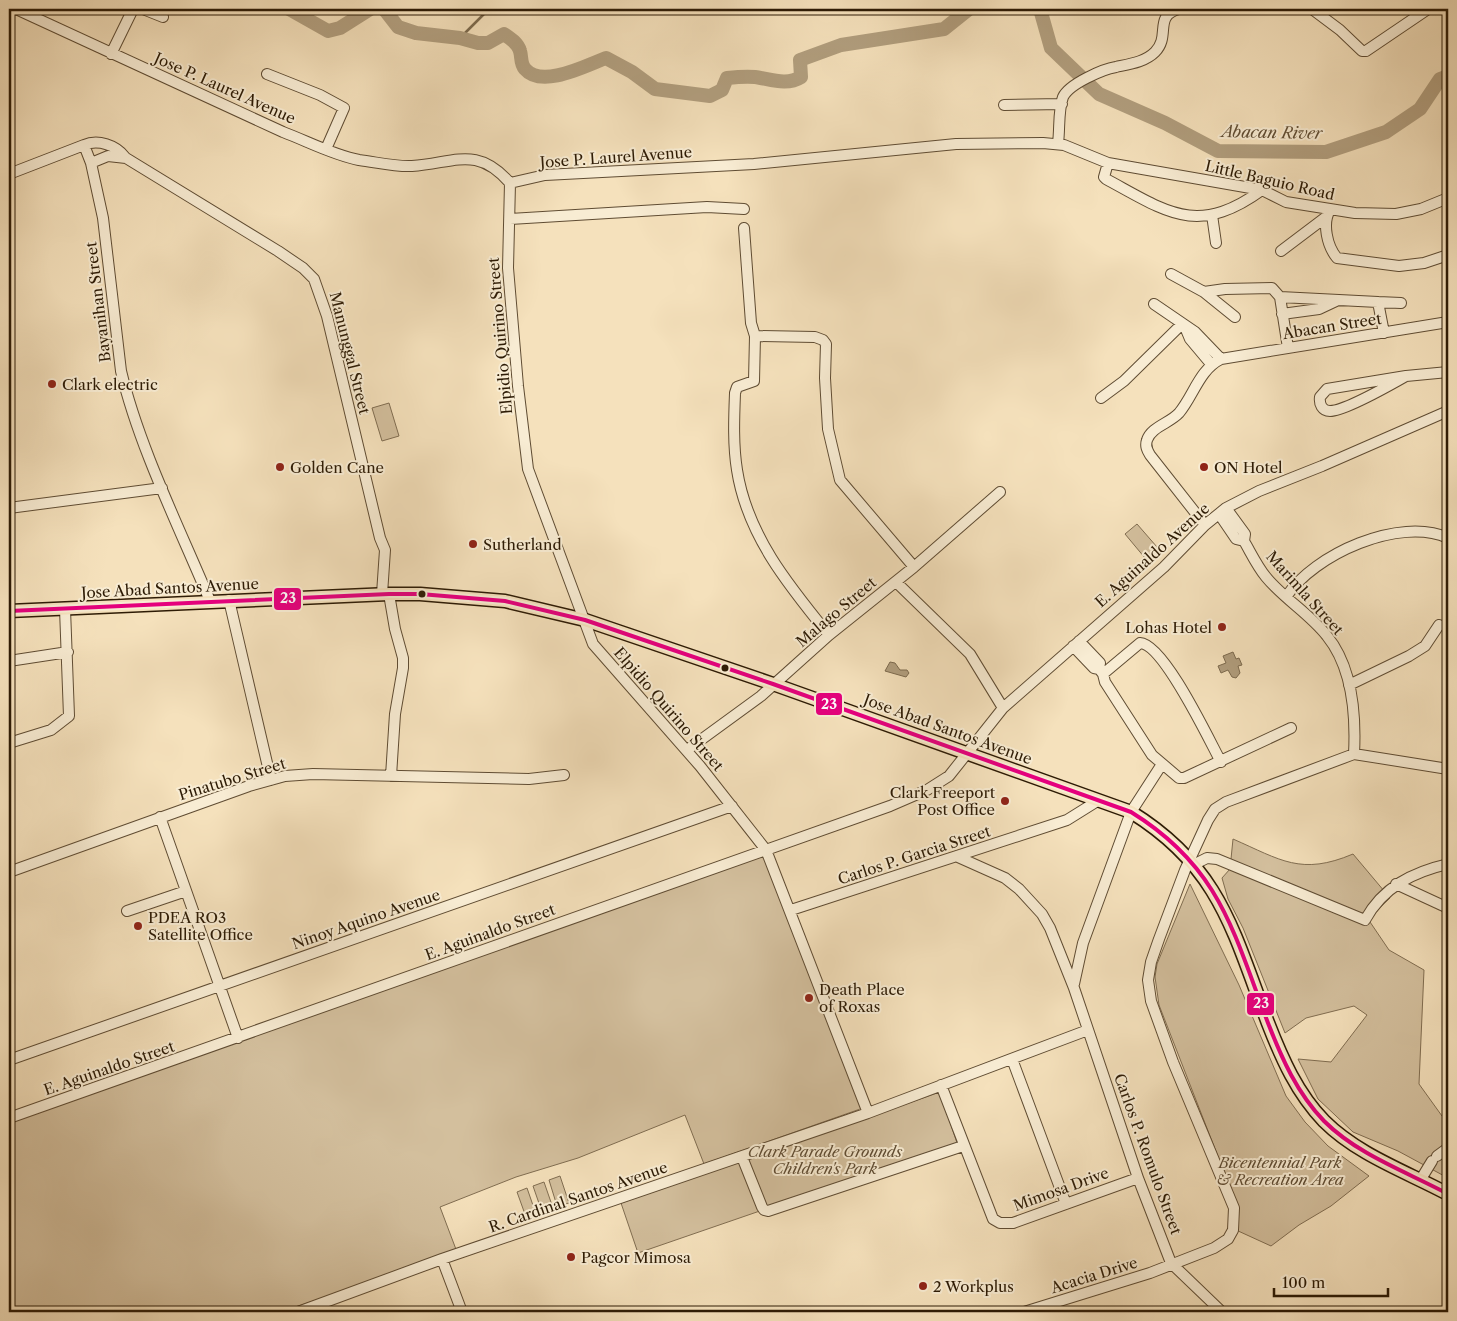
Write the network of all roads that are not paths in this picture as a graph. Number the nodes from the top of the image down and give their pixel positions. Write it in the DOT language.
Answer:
graph roads {
  1 [pos="16,9"];
  2 [pos="133,9"];
  3 [pos="143,9"];
  4 [pos="1179,9"];
  5 [pos="1312,9"];
  6 [pos="1428,9"];
  7 [pos="1168,11"];
  8 [pos="163,18"];
  9 [pos="112,54"];
  10 [pos="267,74"];
  11 [pos="1062,104"];
  12 [pos="1004,105"];
  13 [pos="105,144"];
  14 [pos="1058,144"];
  15 [pos="84,145"];
  16 [pos="326,148"];
  17 [pos="108,156"];
  18 [pos="126,158"];
  19 [pos="90,163"];
  20 [pos="1108,163"];
  21 [pos="9,174"];
  22 [pos="510,183"];
  23 [pos="1262,190"];
  24 [pos="1448,198"];
  25 [pos="744,209"];
  26 [pos="1328,214"];
  27 [pos="1212,216"];
  28 [pos="510,219"];
  29 [pos="744,228"];
  30 [pos="1216,243"];
  31 [pos="1281,251"];
  32 [pos="1448,255"];
  33 [pos="1171,274"];
  34 [pos="1204,292"];
  35 [pos="1280,297"];
  36 [pos="1337,300"];
  37 [pos="1378,302"];
  38 [pos="1400,303"];
  39 [pos="1154,304"];
  40 [pos="1282,314"];
  41 [pos="1235,317"];
  42 [pos="1448,322"];
  43 [pos="1184,326"];
  44 [pos="1384,333"];
  45 [pos="755,336"];
  46 [pos="1288,348"];
  47 [pos="1216,362"];
  48 [pos="1447,374"];
  49 [pos="1406,376"];
  50 [pos="1360,383"];
  51 [pos="1367,397"];
  52 [pos="1101,398"];
  53 [pos="1448,411"];
  54 [pos="162,488"];
  55 [pos="1000,492"];
  56 [pos="9,508"];
  57 [pos="1223,511"];
  58 [pos="1205,525"];
  59 [pos="1448,538"];
  60 [pos="914,567"];
  61 [pos="896,582"];
  62 [pos="386,594"];
  63 [pos="1286,597"];
  64 [pos="229,600"];
  65 [pos="210,602"];
  66 [pos="65,609"];
  67 [pos="9,611"];
  68 [pos="585,620"];
  69 [pos="1439,624"];
  70 [pos="829,635"];
  71 [pos="1076,644"];
  72 [pos="68,652"];
  73 [pos="9,661"];
  74 [pos="1101,671"];
  75 [pos="773,684"];
  76 [pos="1349,685"];
  77 [pos="1003,708"];
  78 [pos="1291,728"];
  79 [pos="9,743"];
  80 [pos="687,750"];
  81 [pos="969,753"];
  82 [pos="1354,754"];
  83 [pos="1221,762"];
  84 [pos="1162,764"];
  85 [pos="1448,769"];
  86 [pos="564,775"];
  87 [pos="391,776"];
  88 [pos="271,780"];
  89 [pos="1099,800"];
  90 [pos="732,806"];
  91 [pos="1131,812"];
  92 [pos="160,817"];
  93 [pos="766,850"];
  94 [pos="958,857"];
  95 [pos="1192,862"];
  96 [pos="1448,864"];
  97 [pos="9,872"];
  98 [pos="1396,884"];
  99 [pos="186,892"];
  100 [pos="1448,908"];
  101 [pos="791,910"];
  102 [pos="127,911"];
  103 [pos="220,986"];
  104 [pos="1074,988"];
  105 [pos="1088,1030"];
  106 [pos="238,1038"];
  107 [pos="1012,1059"];
  108 [pos="9,1060"];
  109 [pos="941,1085"];
  110 [pos="868,1113"];
  111 [pos="9,1118"];
  112 [pos="963,1146"];
  113 [pos="1448,1148"];
  114 [pos="742,1157"];
  115 [pos="1138,1178"];
  116 [pos="1421,1180"];
  117 [pos="1448,1194"];
  118 [pos="1066,1204"];
  119 [pos="442,1258"];
  120 [pos="1172,1263"];
  121 [pos="298,1312"];
  122 [pos="462,1312"];
  123 [pos="1024,1312"];
  124 [pos="1222,1312"];
  1 -- 9 [label="street, Jose P. Laurel Avenue"];
  2 -- 9 [label="street"];
  3 -- 8 [label="street"];
  4 -- 7 [label="street"];
  5 -- 6 [label="street"];
  7 -- 11 [label="street"];
  9 -- 16 [label="street, Jose P. Laurel Avenue"];
  10 -- 16 [label="street"];
  11 -- 12 [label="street"];
  11 -- 14 [label="street"];
  13 -- 15 [label="street"];
  13 -- 17 [label="street"];
  13 -- 18 [label="street, Manunggal Street"];
  14 -- 20 [label="street, Little Baguio Road"];
  14 -- 22 [label="street, Jose P. Laurel Avenue"];
  15 -- 19 [label="street, Bayanihan Street"];
  15 -- 21 [label="street"];
  16 -- 22 [label="street, Jose P. Laurel Avenue"];
  17 -- 18 [label="street, Manunggal Street"];
  17 -- 19 [label="street, Manunggal Street"];
  18 -- 62 [label="street, Manunggal Street"];
  19 -- 54 [label="street, Bayanihan Street"];
  20 -- 23 [label="street, Little Baguio Road"];
  20 -- 27 [label="street"];
  22 -- 28 [label="street, Elpidio Quirino Street"];
  23 -- 26 [label="street, Little Baguio Road"];
  23 -- 27 [label="street"];
  24 -- 26 [label="street, Little Baguio Road"];
  25 -- 28 [label="street"];
  26 -- 31 [label="street"];
  26 -- 32 [label="street"];
  27 -- 30 [label="street"];
  28 -- 68 [label="street, Elpidio Quirino Street"];
  29 -- 45 [label="street"];
  33 -- 34 [label="street"];
  34 -- 35 [label="street"];
  34 -- 41 [label="street"];
  35 -- 36 [label="street"];
  35 -- 40 [label="street"];
  36 -- 37 [label="street"];
  36 -- 40 [label="street"];
  37 -- 38 [label="street"];
  37 -- 44 [label="street"];
  39 -- 43 [label="street"];
  40 -- 46 [label="street"];
  42 -- 44 [label="street, Abacan Street"];
  43 -- 47 [label="street"];
  43 -- 52 [label="street"];
  44 -- 46 [label="street, Abacan Street"];
  45 -- 60 [label="street"];
  45 -- 70 [label="street"];
  46 -- 47 [label="street, Abacan Street"];
  47 -- 58 [label="street"];
  48 -- 49 [label="street"];
  49 -- 50 [label="street"];
  49 -- 51 [label="street"];
  50 -- 51 [label="street"];
  50 -- 51 [label="street"];
  53 -- 57 [label="street, E. Aguinaldo Avenue"];
  54 -- 56 [label="street"];
  54 -- 65 [label="street, Bayanihan Street"];
  55 -- 60 [label="street, Malago Street"];
  57 -- 58 [label="street, E. Aguinaldo Avenue"];
  57 -- 63 [label="street, Marimla Street"];
  58 -- 71 [label="street, E. Aguinaldo Avenue"];
  59 -- 63 [label="street"];
  60 -- 61 [label="street, Malago Street"];
  61 -- 70 [label="street, Malago Street"];
  61 -- 77 [label="street"];
  62 -- 64 [label="main road, Jose Abad Santos Avenue"];
  62 -- 68 [label="main road, Jose Abad Santos Avenue"];
  62 -- 87 [label="street, Manunggal Street"];
  63 -- 76 [label="street, Marimla Street"];
  64 -- 65 [label="main road, Jose Abad Santos Avenue"];
  64 -- 88 [label="street"];
  65 -- 66 [label="main road, Jose Abad Santos Avenue"];
  66 -- 67 [label="main road, Jose Abad Santos Avenue"];
  66 -- 72 [label="street"];
  68 -- 75 [label="main road, Jose Abad Santos Avenue"];
  68 -- 80 [label="street, Elpidio Quirino Street"];
  69 -- 76 [label="street"];
  70 -- 75 [label="street, Malago Street"];
  71 -- 74 [label="street"];
  71 -- 77 [label="street, E. Aguinaldo Avenue"];
  72 -- 73 [label="street"];
  72 -- 79 [label="street"];
  74 -- 83 [label="street"];
  74 -- 84 [label="street"];
  75 -- 80 [label="street, Malago Street"];
  75 -- 81 [label="main road, Jose Abad Santos Avenue"];
  76 -- 82 [label="street, Marimla Street"];
  77 -- 81 [label="street, E. Aguinaldo Avenue"];
  78 -- 83 [label="street"];
  80 -- 90 [label="street, Elpidio Quirino Street"];
  81 -- 89 [label="main road, Jose Abad Santos Avenue"];
  81 -- 93 [label="street, E. Aguinaldo Street"];
  82 -- 85 [label="street"];
  82 -- 95 [label="street, Acacia Drive"];
  83 -- 84 [label="street"];
  84 -- 91 [label="street, Carlos P. Romulo Street"];
  86 -- 87 [label="street, Pinatubo Street"];
  87 -- 88 [label="street, Pinatubo Street"];
  88 -- 92 [label="street, Pinatubo Street"];
  89 -- 91 [label="main road, Jose Abad Santos Avenue"];
  89 -- 94 [label="street, Carlos P. Garcia Street"];
  90 -- 93 [label="street, Elpidio Quirino Street"];
  90 -- 103 [label="street, Ninoy Aquino Avenue"];
  91 -- 95 [label="main road, Jose Abad Santos Avenue"];
  91 -- 104 [label="street, Carlos P. Romulo Street"];
  92 -- 97 [label="street, Pinatubo Street"];
  92 -- 99 [label="street"];
  93 -- 101 [label="street, Elpidio Quirino Street"];
  93 -- 106 [label="street, E. Aguinaldo Street"];
  94 -- 101 [label="street, Carlos P. Garcia Street"];
  94 -- 104 [label="street, Carlos P. Romulo Street"];
  95 -- 98 [label="street"];
  95 -- 116 [label="main road, Jose Abad Santos Avenue"];
  95 -- 120 [label="street, Acacia Drive"];
  96 -- 98 [label="street"];
  98 -- 100 [label="street"];
  99 -- 102 [label="street"];
  99 -- 103 [label="street"];
  101 -- 110 [label="street, Elpidio Quirino Street"];
  103 -- 106 [label="street"];
  103 -- 108 [label="street, Ninoy Aquino Avenue"];
  104 -- 105 [label="street, Carlos P. Romulo Street"];
  105 -- 107 [label="street, R. Cardinal Santos Avenue"];
  105 -- 115 [label="street, Carlos P. Romulo Street"];
  106 -- 111 [label="street, E. Aguinaldo Street"];
  107 -- 109 [label="street, R. Cardinal Santos Avenue"];
  107 -- 118 [label="street"];
  109 -- 110 [label="street, R. Cardinal Santos Avenue"];
  109 -- 112 [label="street"];
  110 -- 114 [label="street, R. Cardinal Santos Avenue"];
  112 -- 114 [label="street"];
  112 -- 118 [label="street, Mimosa Drive"];
  113 -- 116 [label="street"];
  114 -- 119 [label="street, R. Cardinal Santos Avenue"];
  115 -- 118 [label="street, Mimosa Drive"];
  115 -- 120 [label="street, Carlos P. Romulo Street"];
  116 -- 117 [label="main road, Jose Abad Santos Avenue"];
  119 -- 121 [label="street, R. Cardinal Santos Avenue"];
  119 -- 122 [label="street"];
  120 -- 123 [label="street, Acacia Drive"];
  120 -- 124 [label="street, Carlos P. Romulo Street"];
}
